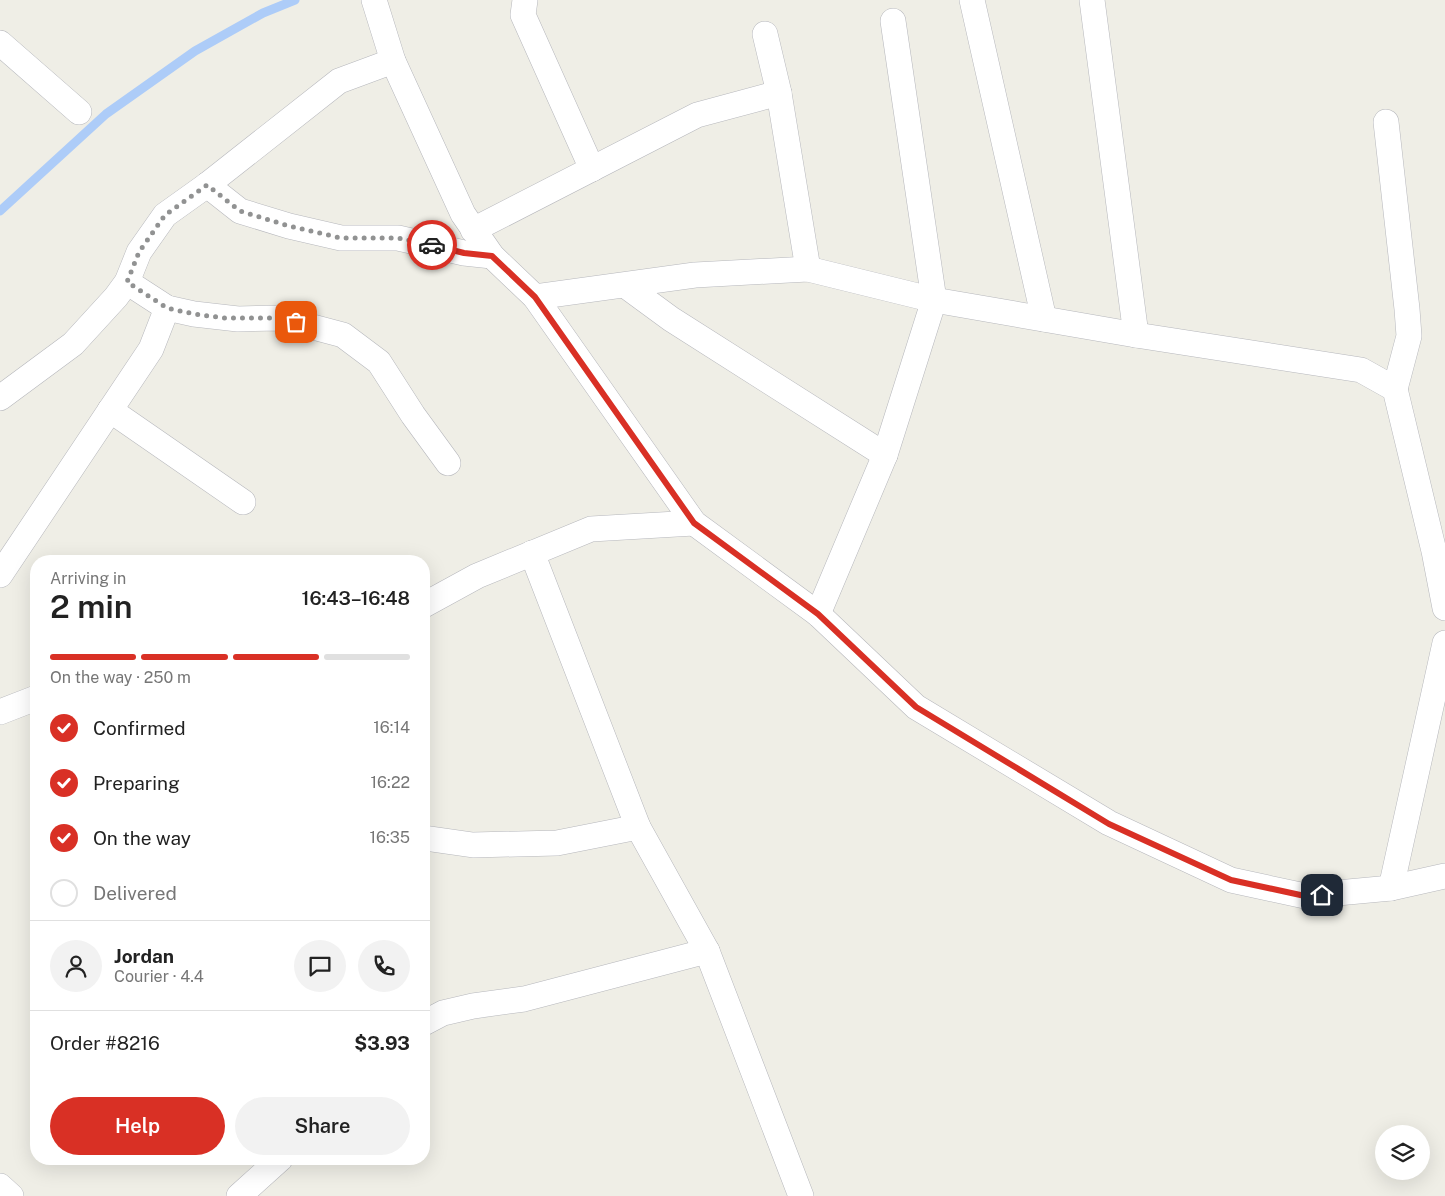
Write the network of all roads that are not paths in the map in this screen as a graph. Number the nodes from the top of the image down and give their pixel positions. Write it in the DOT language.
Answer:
graph roads {
  1 [pos="374,0"];
  2 [pos="525,0"];
  3 [pos="972,0"];
  4 [pos="1092,0"];
  5 [pos="893,22"];
  6 [pos="765,34"];
  7 [pos="0,43"];
  8 [pos="393,61"];
  9 [pos="779,93"];
  10 [pos="79,112"];
  11 [pos="1386,122"];
  12 [pos="592,168"];
  13 [pos="207,185"];
  14 [pos="473,230"];
  15 [pos="492,256"];
  16 [pos="808,269"];
  17 [pos="127,282"];
  18 [pos="626,286"];
  19 [pos="535,297"];
  20 [pos="934,300"];
  21 [pos="167,308"];
  22 [pos="1044,319"];
  23 [pos="1136,335"];
  24 [pos="1395,389"];
  25 [pos="0,398"];
  26 [pos="110,410"];
  27 [pos="885,455"];
  28 [pos="448,463"];
  29 [pos="243,502"];
  30 [pos="694,523"];
  31 [pos="532,553"];
  32 [pos="0,575"];
  33 [pos="430,602"];
  34 [pos="1445,608"];
  35 [pos="818,614"];
  36 [pos="1445,642"];
  37 [pos="30,700"];
  38 [pos="0,712"];
  39 [pos="638,827"];
  40 [pos="430,839"];
  41 [pos="1445,876"];
  42 [pos="1390,888"];
  43 [pos="708,951"];
  44 [pos="430,1020"];
  45 [pos="274,1165"];
  46 [pos="0,1186"];
  47 [pos="11,1196"];
  48 [pos="240,1196"];
  49 [pos="801,1196"];
  1 -- 8 [label="street"];
  2 -- 12 [label="street"];
  3 -- 22 [label="street"];
  4 -- 23 [label="street"];
  5 -- 20 [label="street"];
  6 -- 9 [label="street"];
  7 -- 10 [label="street"];
  8 -- 13 [label="street"];
  8 -- 14 [label="street"];
  9 -- 12 [label="street"];
  9 -- 16 [label="street"];
  11 -- 24 [label="street"];
  12 -- 14 [label="street"];
  13 -- 15 [label="street"];
  13 -- 17 [label="street"];
  14 -- 15 [label="street"];
  15 -- 19 [label="street"];
  16 -- 18 [label="street"];
  16 -- 20 [label="street"];
  17 -- 21 [label="street"];
  17 -- 25 [label="street"];
  18 -- 19 [label="street"];
  18 -- 27 [label="street"];
  19 -- 30 [label="street"];
  20 -- 22 [label="street"];
  20 -- 27 [label="street"];
  21 -- 26 [label="street"];
  21 -- 28 [label="street"];
  22 -- 23 [label="street"];
  23 -- 24 [label="street"];
  24 -- 34 [label="street"];
  26 -- 29 [label="street"];
  26 -- 32 [label="street"];
  27 -- 35 [label="street"];
  30 -- 31 [label="street"];
  30 -- 35 [label="street"];
  31 -- 33 [label="street"];
  31 -- 39 [label="street"];
  35 -- 42 [label="street"];
  36 -- 42 [label="street"];
  37 -- 38 [label="street"];
  39 -- 40 [label="street"];
  39 -- 43 [label="street"];
  41 -- 42 [label="street"];
  43 -- 44 [label="street"];
  43 -- 49 [label="street"];
  45 -- 48 [label="street"];
  46 -- 47 [label="street"];
}
